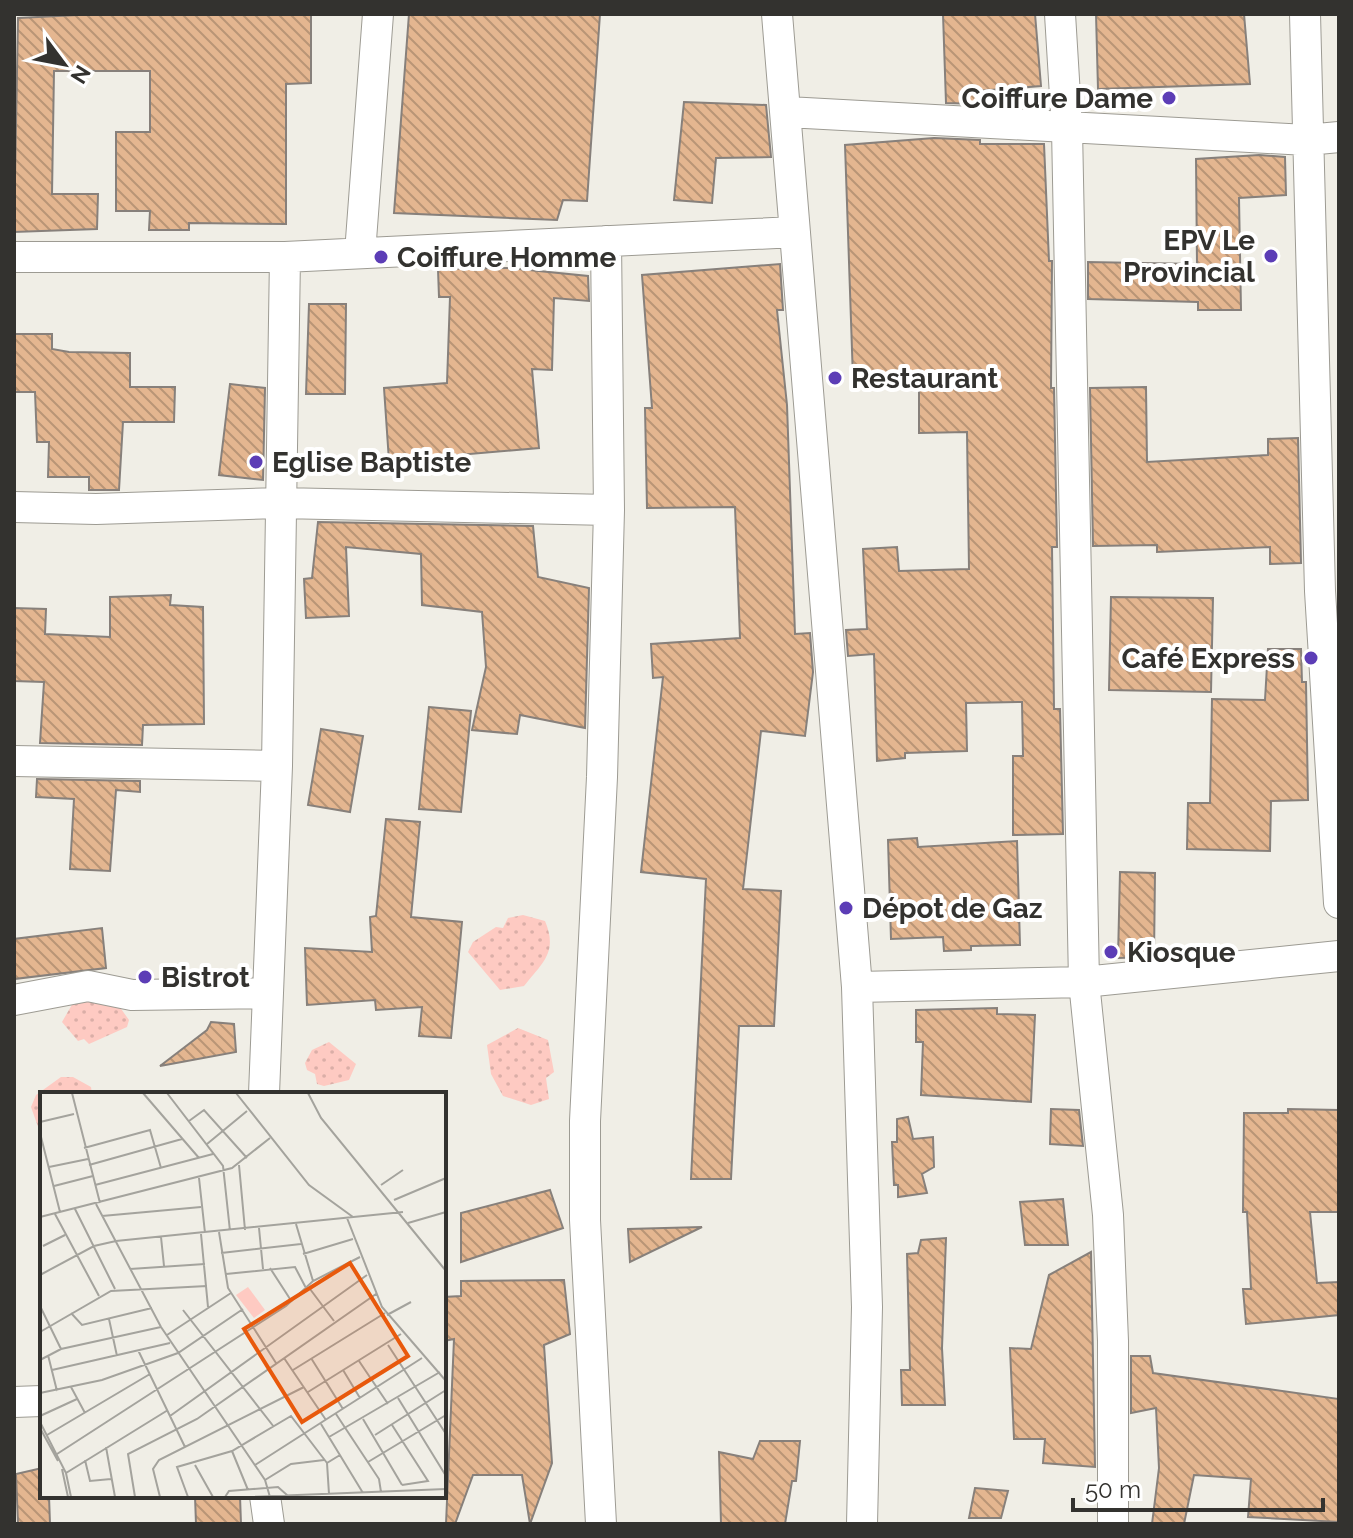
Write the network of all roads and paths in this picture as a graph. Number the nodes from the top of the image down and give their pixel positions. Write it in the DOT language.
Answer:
graph roads {
  1 [pos="378,14"];
  2 [pos="777,14"];
  3 [pos="1060,14"];
  4 [pos="1305,14"];
  5 [pos="787,112"];
  6 [pos="1067,129"];
  7 [pos="1339,137"];
  8 [pos="1307,140"];
  9 [pos="795,232"];
  10 [pos="606,241"];
  11 [pos="360,253"];
  12 [pos="14,257"];
  13 [pos="285,257"];
  14 [pos="280,503"];
  15 [pos="14,507"];
  16 [pos="609,510"];
  17 [pos="1331,675"];
  18 [pos="14,761"];
  19 [pos="277,766"];
  20 [pos="1339,903"];
  21 [pos="1339,956"];
  22 [pos="1084,982"];
  23 [pos="857,987"];
  24 [pos="268,993"];
  25 [pos="14,1000"];
  26 [pos="264,1092"];
  27 [pos="40,1401"];
  28 [pos="14,1402"];
  29 [pos="265,1498"];
  30 [pos="269,1524"];
  31 [pos="601,1524"];
  32 [pos="862,1524"];
  33 [pos="1113,1524"];
  1 -- 11 [label="street"];
  2 -- 5 [label="street"];
  3 -- 6 [label="street"];
  4 -- 8 [label="street"];
  5 -- 6 [label="street"];
  5 -- 9 [label="street"];
  6 -- 8 [label="street"];
  6 -- 22 [label="street"];
  7 -- 8 [label="street"];
  8 -- 17 [label="street"];
  9 -- 10 [label="street"];
  9 -- 23 [label="street"];
  10 -- 11 [label="street"];
  10 -- 16 [label="street"];
  11 -- 13 [label="street"];
  12 -- 13 [label="street"];
  13 -- 14 [label="street"];
  14 -- 15 [label="street"];
  14 -- 16 [label="street"];
  14 -- 19 [label="street"];
  16 -- 31 [label="street"];
  17 -- 20 [label="street"];
  18 -- 19 [label="street"];
  19 -- 24 [label="street"];
  21 -- 22 [label="street"];
  22 -- 23 [label="street"];
  22 -- 33 [label="street"];
  23 -- 32 [label="street"];
  24 -- 25 [label="street"];
  24 -- 26 [label="street"];
  27 -- 28 [label="street"];
  29 -- 30 [label="street"];
}
